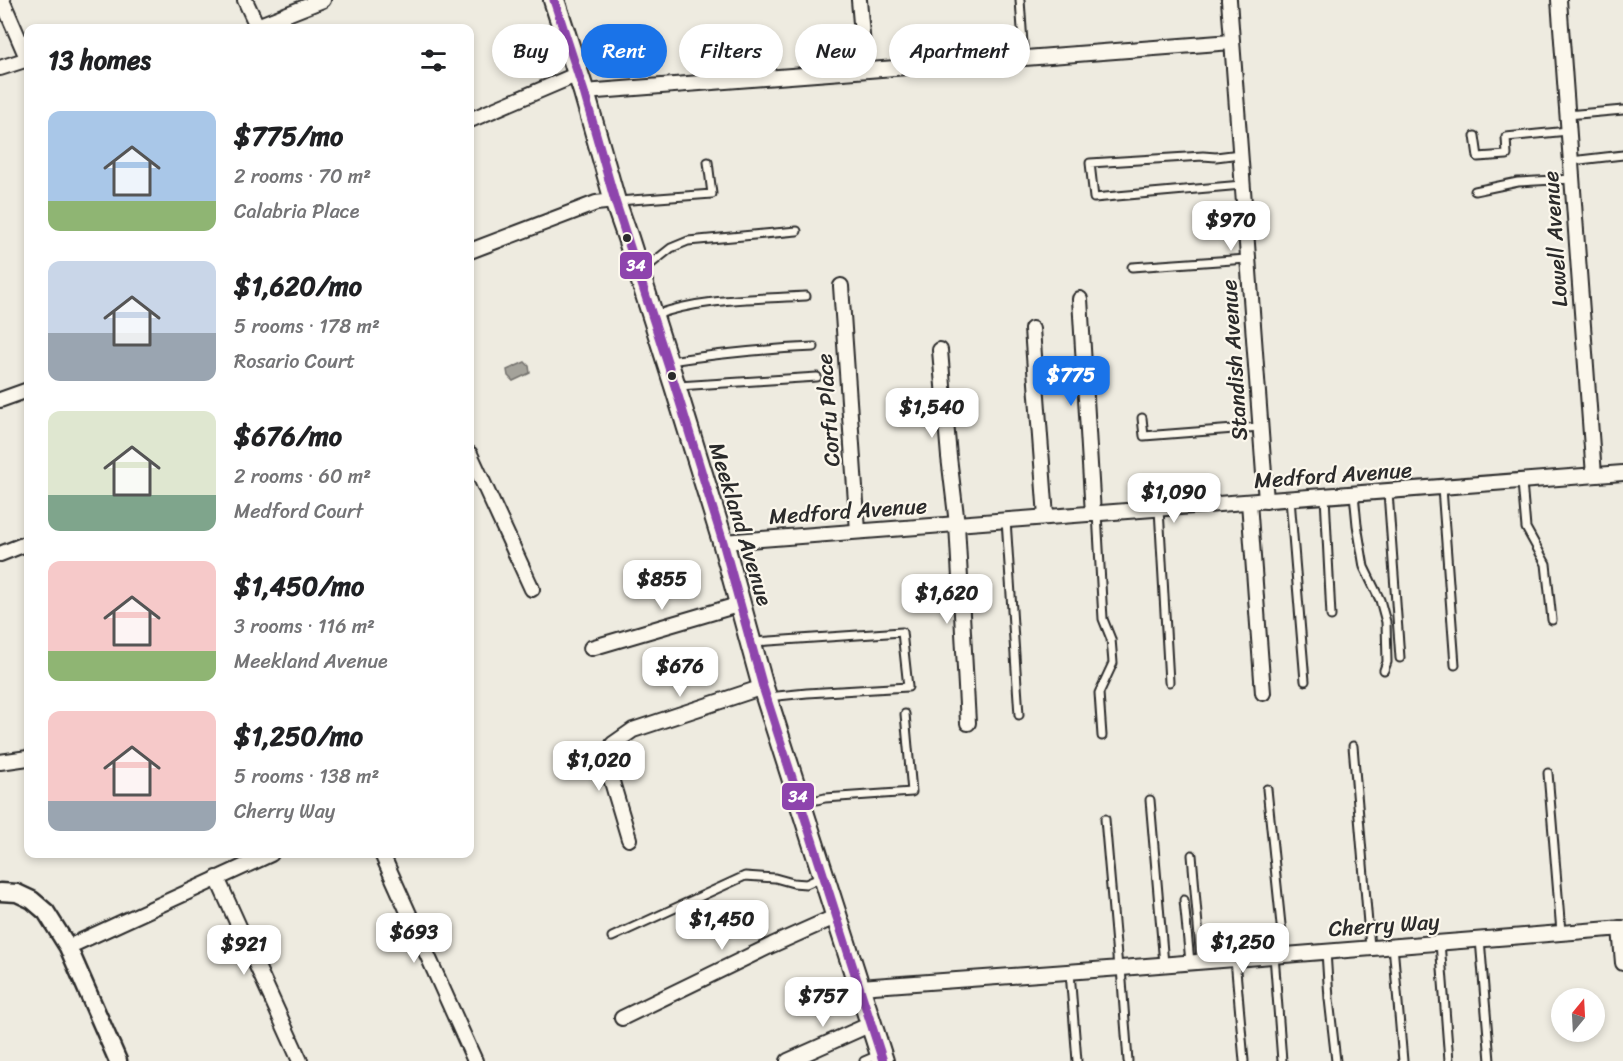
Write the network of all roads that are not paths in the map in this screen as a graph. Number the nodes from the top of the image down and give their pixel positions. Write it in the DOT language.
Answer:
graph roads {
  1 [pos="2,0"];
  2 [pos="245,0"];
  3 [pos="323,0"];
  4 [pos="554,0"];
  5 [pos="859,0"];
  6 [pos="1020,0"];
  7 [pos="1228,0"];
  8 [pos="1559,0"];
  9 [pos="257,24"];
  10 [pos="265,24"];
  11 [pos="861,24"];
  12 [pos="1022,24"];
  13 [pos="1232,42"];
  14 [pos="24,50"];
  15 [pos="1030,58"];
  16 [pos="24,60"];
  17 [pos="0,68"];
  18 [pos="795,73"];
  19 [pos="581,82"];
  20 [pos="1623,110"];
  21 [pos="1567,115"];
  22 [pos="474,119"];
  23 [pos="1568,131"];
  24 [pos="1475,136"];
  25 [pos="1240,154"];
  26 [pos="1623,155"];
  27 [pos="1571,161"];
  28 [pos="708,162"];
  29 [pos="1572,179"];
  30 [pos="1242,185"];
  31 [pos="1475,191"];
  32 [pos="615,201"];
  33 [pos="797,231"];
  34 [pos="474,249"];
  35 [pos="1247,260"];
  36 [pos="1132,267"];
  37 [pos="639,273"];
  38 [pos="841,286"];
  39 [pos="806,296"];
  40 [pos="1080,299"];
  41 [pos="653,316"];
  42 [pos="1032,329"];
  43 [pos="814,347"];
  44 [pos="940,350"];
  45 [pos="667,361"];
  46 [pos="817,377"];
  47 [pos="675,386"];
  48 [pos="24,391"];
  49 [pos="0,400"];
  50 [pos="1142,418"];
  51 [pos="1260,427"];
  52 [pos="474,463"];
  53 [pos="1623,473"];
  54 [pos="1594,475"];
  55 [pos="1522,482"];
  56 [pos="1442,488"];
  57 [pos="1388,492"];
  58 [pos="1354,494"];
  59 [pos="1325,496"];
  60 [pos="1290,499"];
  61 [pos="1266,501"];
  62 [pos="1249,502"];
  63 [pos="1159,509"];
  64 [pos="1095,514"];
  65 [pos="1046,517"];
  66 [pos="1006,520"];
  67 [pos="957,525"];
  68 [pos="858,531"];
  69 [pos="723,542"];
  70 [pos="24,545"];
  71 [pos="0,554"];
  72 [pos="532,589"];
  73 [pos="741,604"];
  74 [pos="1330,616"];
  75 [pos="1552,620"];
  76 [pos="751,642"];
  77 [pos="591,648"];
  78 [pos="1400,658"];
  79 [pos="1455,665"];
  80 [pos="1384,670"];
  81 [pos="1305,681"];
  82 [pos="1169,682"];
  83 [pos="765,692"];
  84 [pos="1263,693"];
  85 [pos="905,714"];
  86 [pos="1019,715"];
  87 [pos="968,723"];
  88 [pos="1102,736"];
  89 [pos="1353,746"];
  90 [pos="24,759"];
  91 [pos="0,762"];
  92 [pos="1548,773"];
  93 [pos="1267,789"];
  94 [pos="1150,800"];
  95 [pos="801,804"];
  96 [pos="1105,819"];
  97 [pos="630,839"];
  98 [pos="1192,855"];
  99 [pos="262,858"];
  100 [pos="384,858"];
  101 [pos="825,876"];
  102 [pos="217,878"];
  103 [pos="0,891"];
  104 [pos="1184,900"];
  105 [pos="837,916"];
  106 [pos="1622,928"];
  107 [pos="1561,932"];
  108 [pos="612,937"];
  109 [pos="1480,939"];
  110 [pos="1440,942"];
  111 [pos="1393,945"];
  112 [pos="68,947"];
  113 [pos="1370,947"];
  114 [pos="1326,951"];
  115 [pos="1279,955"];
  116 [pos="1235,958"];
  117 [pos="1195,962"];
  118 [pos="1623,963"];
  119 [pos="1164,964"];
  120 [pos="1120,968"];
  121 [pos="1070,972"];
  122 [pos="860,987"];
  123 [pos="621,1018"];
  124 [pos="871,1024"];
  125 [pos="876,1058"];
  126 [pos="118,1061"];
  127 [pos="300,1061"];
  128 [pos="475,1061"];
  129 [pos="788,1061"];
  130 [pos="1077,1061"];
  131 [pos="1128,1061"];
  132 [pos="1244,1061"];
  133 [pos="1282,1061"];
  134 [pos="1335,1061"];
  135 [pos="1403,1061"];
  136 [pos="1449,1061"];
  137 [pos="1490,1061"];
  1 -- 14 [label="street"];
  2 -- 9 [label="street"];
  3 -- 10 [label="street"];
  4 -- 19 [label="main road, Meekland Avenue"];
  5 -- 11 [label="street"];
  6 -- 12 [label="lane"];
  7 -- 13 [label="street, Standish Avenue"];
  8 -- 21 [label="street, Lowell Avenue"];
  13 -- 15 [label="street"];
  13 -- 25 [label="street, Standish Avenue"];
  16 -- 17 [label="street"];
  18 -- 19 [label="street"];
  19 -- 22 [label="street"];
  19 -- 32 [label="main road, Meekland Avenue"];
  20 -- 21 [label="lane"];
  21 -- 23 [label="street, Lowell Avenue"];
  23 -- 24 [label="lane"];
  23 -- 27 [label="street, Lowell Avenue"];
  25 -- 30 [label="street, Standish Avenue"];
  25 -- 30 [label="lane"];
  26 -- 27 [label="lane"];
  27 -- 29 [label="street, Lowell Avenue"];
  28 -- 32 [label="lane"];
  29 -- 31 [label="lane"];
  29 -- 54 [label="street, Lowell Avenue"];
  30 -- 35 [label="street, Standish Avenue"];
  32 -- 34 [label="street"];
  32 -- 37 [label="main road, Meekland Avenue"];
  33 -- 37 [label="lane"];
  35 -- 36 [label="lane"];
  35 -- 51 [label="street, Standish Avenue"];
  37 -- 41 [label="main road, Meekland Avenue"];
  38 -- 68 [label="street, Corfu Place"];
  39 -- 41 [label="lane"];
  40 -- 64 [label="street"];
  41 -- 45 [label="main road, Meekland Avenue"];
  42 -- 65 [label="street"];
  43 -- 45 [label="lane"];
  44 -- 67 [label="street"];
  45 -- 47 [label="main road, Meekland Avenue"];
  46 -- 47 [label="lane"];
  47 -- 69 [label="main road, Meekland Avenue"];
  48 -- 49 [label="street"];
  50 -- 51 [label="lane"];
  51 -- 61 [label="street, Standish Avenue"];
  52 -- 72 [label="street"];
  53 -- 54 [label="street, Medford Avenue"];
  54 -- 55 [label="street, Medford Avenue"];
  55 -- 56 [label="street, Medford Avenue"];
  55 -- 75 [label="lane"];
  56 -- 57 [label="street, Medford Avenue"];
  56 -- 79 [label="lane"];
  57 -- 58 [label="street, Medford Avenue"];
  57 -- 78 [label="lane"];
  58 -- 59 [label="street, Medford Avenue"];
  58 -- 80 [label="lane"];
  59 -- 60 [label="street, Medford Avenue"];
  59 -- 74 [label="lane"];
  60 -- 61 [label="street, Medford Avenue"];
  60 -- 81 [label="lane"];
  61 -- 62 [label="street, Medford Avenue"];
  62 -- 63 [label="street, Medford Avenue"];
  62 -- 84 [label="street"];
  63 -- 64 [label="street, Medford Avenue"];
  63 -- 82 [label="lane"];
  64 -- 65 [label="street, Medford Avenue"];
  64 -- 88 [label="lane"];
  65 -- 66 [label="street, Medford Avenue"];
  66 -- 67 [label="street, Medford Avenue"];
  66 -- 86 [label="lane"];
  67 -- 68 [label="street, Medford Avenue"];
  67 -- 87 [label="street"];
  68 -- 69 [label="street, Medford Avenue"];
  69 -- 73 [label="main road, Meekland Avenue"];
  70 -- 71 [label="street"];
  73 -- 76 [label="main road, Meekland Avenue"];
  73 -- 77 [label="street"];
  76 -- 83 [label="main road, Meekland Avenue"];
  76 -- 83 [label="lane"];
  83 -- 95 [label="main road, Meekland Avenue"];
  83 -- 97 [label="street"];
  85 -- 95 [label="lane"];
  89 -- 113 [label="lane"];
  90 -- 91 [label="street"];
  92 -- 107 [label="lane"];
  93 -- 115 [label="lane"];
  94 -- 119 [label="lane"];
  95 -- 101 [label="main road, Meekland Avenue"];
  96 -- 120 [label="lane"];
  98 -- 117 [label="lane"];
  99 -- 102 [label="street"];
  100 -- 128 [label="street"];
  101 -- 105 [label="main road, Meekland Avenue"];
  101 -- 108 [label="lane"];
  102 -- 112 [label="street"];
  102 -- 127 [label="street"];
  103 -- 112 [label="street"];
  104 -- 117 [label="lane"];
  105 -- 122 [label="main road, Meekland Avenue"];
  105 -- 123 [label="street"];
  106 -- 107 [label="street, Cherry Way"];
  106 -- 118 [label="street"];
  107 -- 109 [label="street, Cherry Way"];
  109 -- 110 [label="street, Cherry Way"];
  109 -- 137 [label="lane"];
  110 -- 111 [label="street, Cherry Way"];
  110 -- 136 [label="lane"];
  111 -- 113 [label="street, Cherry Way"];
  111 -- 135 [label="lane"];
  112 -- 126 [label="street"];
  113 -- 114 [label="street, Cherry Way"];
  114 -- 115 [label="street, Cherry Way"];
  114 -- 134 [label="lane"];
  115 -- 116 [label="street, Cherry Way"];
  115 -- 133 [label="lane"];
  116 -- 117 [label="street, Cherry Way"];
  116 -- 132 [label="lane"];
  117 -- 119 [label="street, Cherry Way"];
  119 -- 120 [label="street, Cherry Way"];
  120 -- 121 [label="street, Cherry Way"];
  120 -- 131 [label="lane"];
  121 -- 122 [label="street, Cherry Way"];
  121 -- 130 [label="lane"];
  122 -- 124 [label="main road, Meekland Avenue"];
  124 -- 125 [label="main road, Meekland Avenue"];
  124 -- 129 [label="street"];
}
